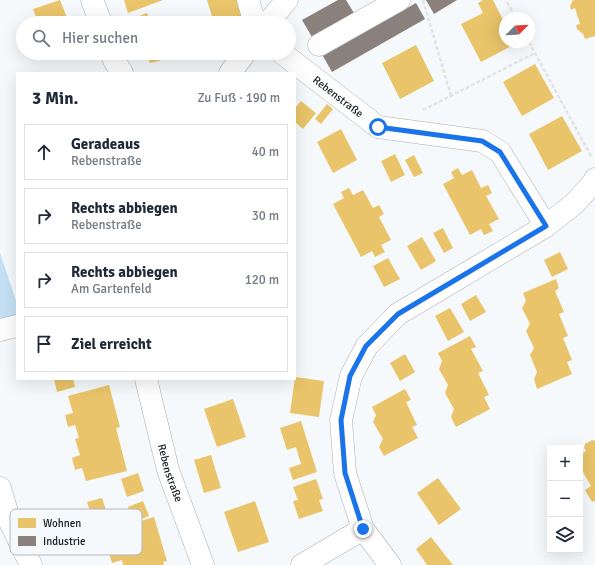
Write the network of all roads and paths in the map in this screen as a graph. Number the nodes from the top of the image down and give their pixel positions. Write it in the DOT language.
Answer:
graph roads {
  1 [pos="92,0"];
  2 [pos="248,0"];
  3 [pos="287,0"];
  4 [pos="423,0"];
  5 [pos="507,2"];
  6 [pos="383,3"];
  7 [pos="513,12"];
  8 [pos="98,16"];
  9 [pos="253,16"];
  10 [pos="274,16"];
  11 [pos="319,45"];
  12 [pos="532,48"];
  13 [pos="535,53"];
  14 [pos="114,60"];
  15 [pos="240,60"];
  16 [pos="291,60"];
  17 [pos="121,72"];
  18 [pos="231,72"];
  19 [pos="451,96"];
  20 [pos="419,112"];
  21 [pos="595,164"];
  22 [pos="595,178"];
  23 [pos="546,226"];
  24 [pos="16,326"];
  25 [pos="0,330"];
  26 [pos="146,380"];
  27 [pos="0,488"];
  28 [pos="10,522"];
  29 [pos="363,529"];
  30 [pos="26,555"];
  31 [pos="31,565"];
  32 [pos="203,565"];
  33 [pos="302,565"];
  34 [pos="390,565"];
  1 -- 8 [label="street"];
  2 -- 9 [label="street"];
  3 -- 10 [label="street"];
  4 -- 19 [label="path"];
  5 -- 7 [label="path"];
  6 -- 11 [label="street"];
  12 -- 13 [label="path"];
  13 -- 19 [label="path"];
  13 -- 21 [label="path"];
  14 -- 17 [label="street"];
  15 -- 18 [label="street"];
  16 -- 23 [label="street, Rebenstraße"];
  19 -- 20 [label="path"];
  22 -- 23 [label="street"];
  23 -- 29 [label="street"];
  24 -- 25 [label="street"];
  26 -- 32 [label="street, Rebenstraße"];
  27 -- 28 [label="street"];
  29 -- 33 [label="street"];
  29 -- 34 [label="street"];
  30 -- 31 [label="street"];
}
